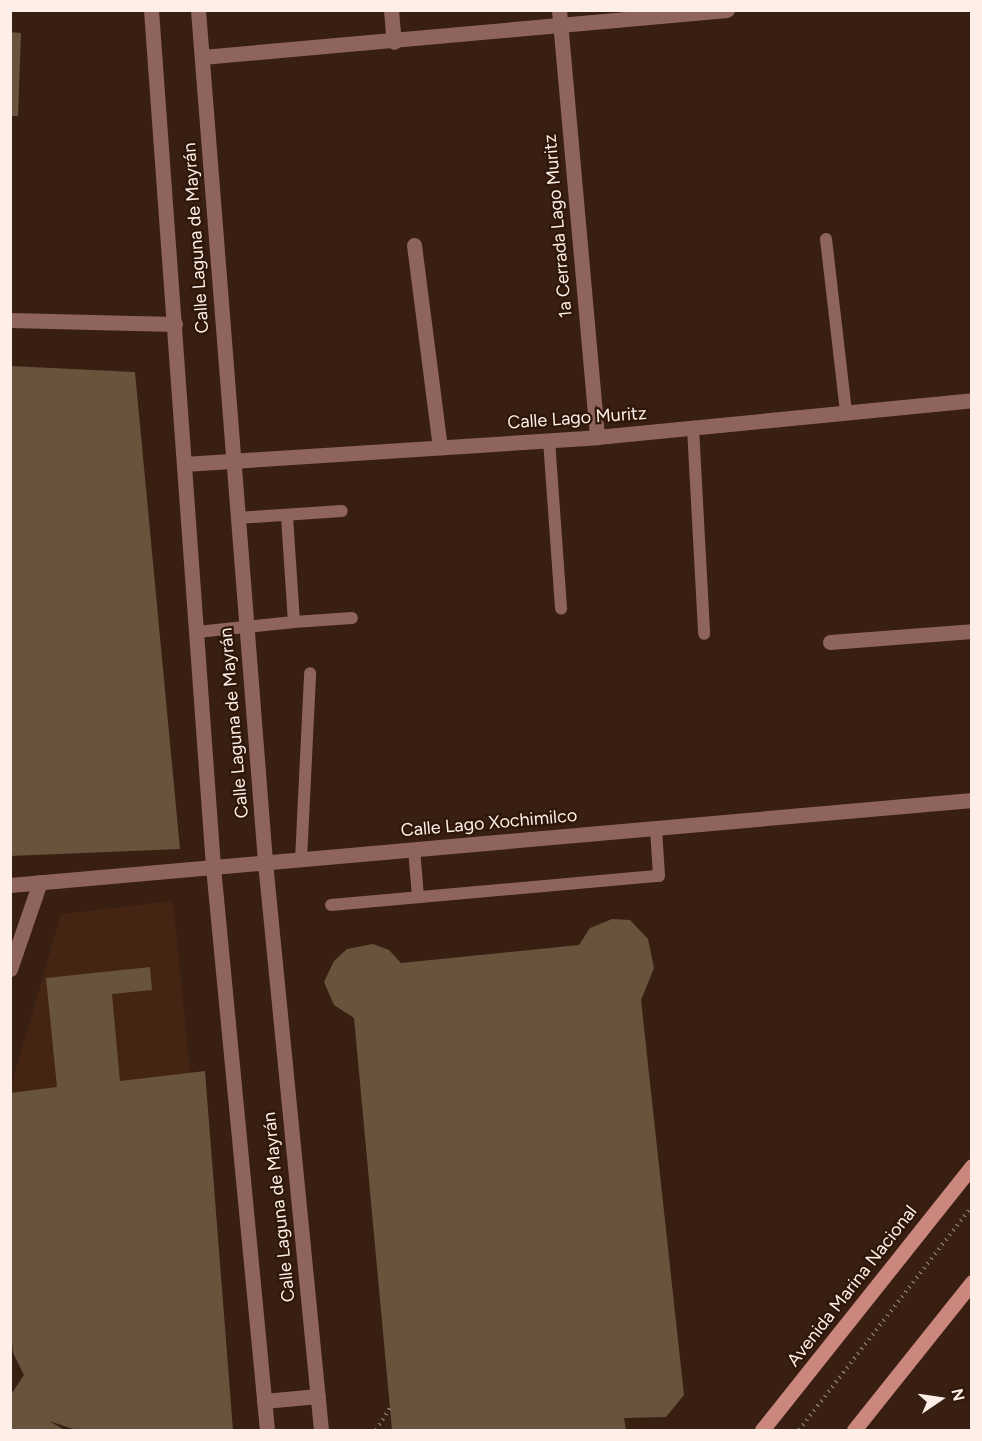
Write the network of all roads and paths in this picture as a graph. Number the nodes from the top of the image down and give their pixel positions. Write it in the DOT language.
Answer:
graph roads {
  1 [pos="152,10"];
  2 [pos="198,10"];
  3 [pos="391,10"];
  4 [pos="559,10"];
  5 [pos="727,10"];
  6 [pos="711,11"];
  7 [pos="560,28"];
  8 [pos="394,42"];
  9 [pos="202,57"];
  10 [pos="826,239"];
  11 [pos="414,245"];
  12 [pos="10,321"];
  13 [pos="175,324"];
  14 [pos="972,400"];
  15 [pos="846,413"];
  16 [pos="693,428"];
  17 [pos="597,437"];
  18 [pos="549,440"];
  19 [pos="440,447"];
  20 [pos="232,460"];
  21 [pos="184,464"];
  22 [pos="342,511"];
  23 [pos="288,516"];
  24 [pos="237,518"];
  25 [pos="561,609"];
  26 [pos="352,618"];
  27 [pos="294,622"];
  28 [pos="246,627"];
  29 [pos="972,631"];
  30 [pos="196,632"];
  31 [pos="704,634"];
  32 [pos="830,642"];
  33 [pos="310,673"];
  34 [pos="972,800"];
  35 [pos="656,828"];
  36 [pos="414,849"];
  37 [pos="301,860"];
  38 [pos="265,862"];
  39 [pos="213,867"];
  40 [pos="40,882"];
  41 [pos="10,885"];
  42 [pos="418,897"];
  43 [pos="331,905"];
  44 [pos="10,969"];
  45 [pos="972,1166"];
  46 [pos="972,1206"];
  47 [pos="972,1282"];
  48 [pos="318,1396"];
  49 [pos="264,1401"];
  50 [pos="390,1408"];
  51 [pos="267,1431"];
  52 [pos="321,1431"];
  53 [pos="376,1431"];
  54 [pos="762,1431"];
  55 [pos="799,1431"];
  56 [pos="854,1431"];
  1 -- 13 [label="street, Calle Laguna de Mayrán"];
  2 -- 9 [label="street, Calle Laguna de Mayrán"];
  3 -- 8 [label="street"];
  4 -- 7 [label="street, 1a Cerrada Lago Muritz"];
  5 -- 6 [label="street"];
  6 -- 7 [label="street"];
  7 -- 8 [label="street"];
  7 -- 17 [label="street, 1a Cerrada Lago Muritz"];
  8 -- 9 [label="street"];
  9 -- 20 [label="street, Calle Laguna de Mayrán"];
  10 -- 15 [label="lane"];
  11 -- 19 [label="street"];
  12 -- 13 [label="street"];
  13 -- 21 [label="street, Calle Laguna de Mayrán"];
  14 -- 15 [label="street, Calle Lago Muritz"];
  15 -- 16 [label="street, Calle Lago Muritz"];
  16 -- 17 [label="street, Calle Lago Muritz"];
  16 -- 31 [label="lane"];
  17 -- 18 [label="street, Calle Lago Muritz"];
  18 -- 19 [label="street, Calle Lago Muritz"];
  18 -- 25 [label="lane"];
  19 -- 20 [label="street, Calle Lago Muritz"];
  20 -- 21 [label="street, Calle Lago Muritz"];
  20 -- 24 [label="street, Calle Laguna de Mayrán"];
  21 -- 30 [label="street, Calle Laguna de Mayrán"];
  22 -- 23 [label="lane"];
  23 -- 24 [label="lane"];
  23 -- 27 [label="lane"];
  24 -- 28 [label="street, Calle Laguna de Mayrán"];
  26 -- 27 [label="lane"];
  27 -- 28 [label="lane"];
  28 -- 30 [label="lane"];
  28 -- 38 [label="street, Calle Laguna de Mayrán"];
  29 -- 32 [label="street"];
  30 -- 39 [label="street, Calle Laguna de Mayrán"];
  33 -- 37 [label="lane"];
  34 -- 35 [label="street, Calle Lago Xochimilco"];
  35 -- 36 [label="street, Calle Lago Xochimilco"];
  35 -- 42 [label="lane"];
  36 -- 37 [label="street, Calle Lago Xochimilco"];
  36 -- 42 [label="lane"];
  37 -- 38 [label="street, Calle Lago Xochimilco"];
  38 -- 39 [label="street, Calle Lago Xochimilco"];
  38 -- 48 [label="street, Calle Laguna de Mayrán"];
  39 -- 40 [label="street, Calle Lago Xochimilco"];
  39 -- 49 [label="street, Calle Laguna de Mayrán"];
  40 -- 41 [label="street, Calle Lago Xochimilco"];
  40 -- 44 [label="street"];
  42 -- 43 [label="lane"];
  45 -- 54 [label="main road, Avenida Marina Nacional"];
  46 -- 55 [label="path"];
  47 -- 56 [label="main road"];
  48 -- 49 [label="street"];
  48 -- 52 [label="street, Calle Laguna de Mayrán"];
  49 -- 51 [label="street, Calle Laguna de Mayrán"];
  50 -- 53 [label="path"];
}
